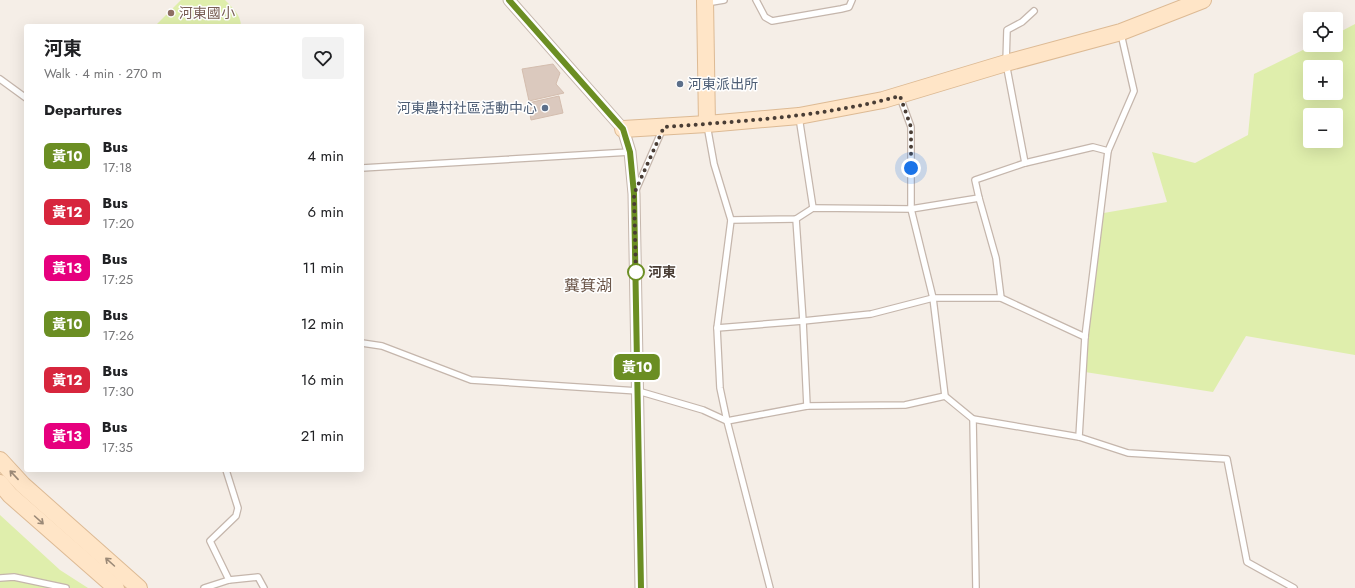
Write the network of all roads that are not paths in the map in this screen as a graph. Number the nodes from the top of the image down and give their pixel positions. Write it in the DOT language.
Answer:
graph roads {
  1 [pos="509,0"];
  2 [pos="724,0"];
  3 [pos="756,0"];
  4 [pos="852,0"];
  5 [pos="1203,0"];
  6 [pos="705,1"];
  7 [pos="1034,11"];
  8 [pos="1121,32"];
  9 [pos="1006,63"];
  10 [pos="0,79"];
  11 [pos="900,96"];
  12 [pos="24,97"];
  13 [pos="799,116"];
  14 [pos="707,124"];
  15 [pos="664,127"];
  16 [pos="623,129"];
  17 [pos="1108,150"];
  18 [pos="630,152"];
  19 [pos="1025,163"];
  20 [pos="364,168"];
  21 [pos="634,194"];
  22 [pos="979,198"];
  23 [pos="813,208"];
  24 [pos="911,209"];
  25 [pos="796,219"];
  26 [pos="731,220"];
  27 [pos="932,298"];
  28 [pos="1001,298"];
  29 [pos="804,321"];
  30 [pos="717,328"];
  31 [pos="1085,337"];
  32 [pos="364,342"];
  33 [pos="638,391"];
  34 [pos="945,396"];
  35 [pos="807,406"];
  36 [pos="972,419"];
  37 [pos="727,421"];
  38 [pos="1079,437"];
  39 [pos="0,460"];
  40 [pos="227,472"];
  41 [pos="0,484"];
  42 [pos="0,578"];
  43 [pos="27,580"];
  44 [pos="229,580"];
  45 [pos="31,588"];
  46 [pos="66,588"];
  47 [pos="116,588"];
  48 [pos="139,588"];
  49 [pos="204,588"];
  50 [pos="264,588"];
  51 [pos="641,588"];
  52 [pos="770,588"];
  53 [pos="976,588"];
  54 [pos="1294,588"];
  1 -- 16 [label="street"];
  2 -- 6 [label="lane"];
  3 -- 4 [label="lane"];
  5 -- 8 [label="street"];
  6 -- 14 [label="street"];
  7 -- 9 [label="lane"];
  8 -- 9 [label="street"];
  8 -- 17 [label="lane"];
  9 -- 11 [label="street"];
  9 -- 19 [label="lane"];
  10 -- 12 [label="lane"];
  11 -- 13 [label="street"];
  11 -- 24 [label="lane"];
  13 -- 14 [label="street"];
  13 -- 23 [label="lane"];
  14 -- 15 [label="street"];
  14 -- 26 [label="lane"];
  15 -- 16 [label="street"];
  15 -- 21 [label="lane"];
  16 -- 18 [label="street"];
  17 -- 19 [label="lane"];
  17 -- 31 [label="lane"];
  18 -- 20 [label="lane"];
  18 -- 21 [label="street"];
  19 -- 22 [label="lane"];
  21 -- 33 [label="street"];
  22 -- 24 [label="lane"];
  22 -- 28 [label="lane"];
  23 -- 24 [label="lane"];
  23 -- 25 [label="lane"];
  24 -- 27 [label="lane"];
  25 -- 26 [label="lane"];
  25 -- 29 [label="lane"];
  26 -- 30 [label="lane"];
  27 -- 28 [label="lane"];
  27 -- 29 [label="lane"];
  27 -- 34 [label="lane"];
  28 -- 31 [label="lane"];
  29 -- 30 [label="lane"];
  29 -- 35 [label="lane"];
  30 -- 37 [label="lane"];
  31 -- 38 [label="lane"];
  32 -- 33 [label="lane"];
  33 -- 37 [label="lane"];
  33 -- 51 [label="street"];
  34 -- 35 [label="lane"];
  34 -- 36 [label="lane"];
  35 -- 37 [label="lane"];
  36 -- 38 [label="lane"];
  36 -- 53 [label="lane"];
  37 -- 52 [label="lane"];
  38 -- 54 [label="lane"];
  48 -- 39 [label="street, one-way"];
  40 -- 44 [label="lane"];
  41 -- 47 [label="street, one-way"];
  42 -- 43 [label="lane"];
  43 -- 45 [label="lane"];
  43 -- 46 [label="lane"];
  44 -- 49 [label="lane"];
  44 -- 50 [label="lane"];
}
